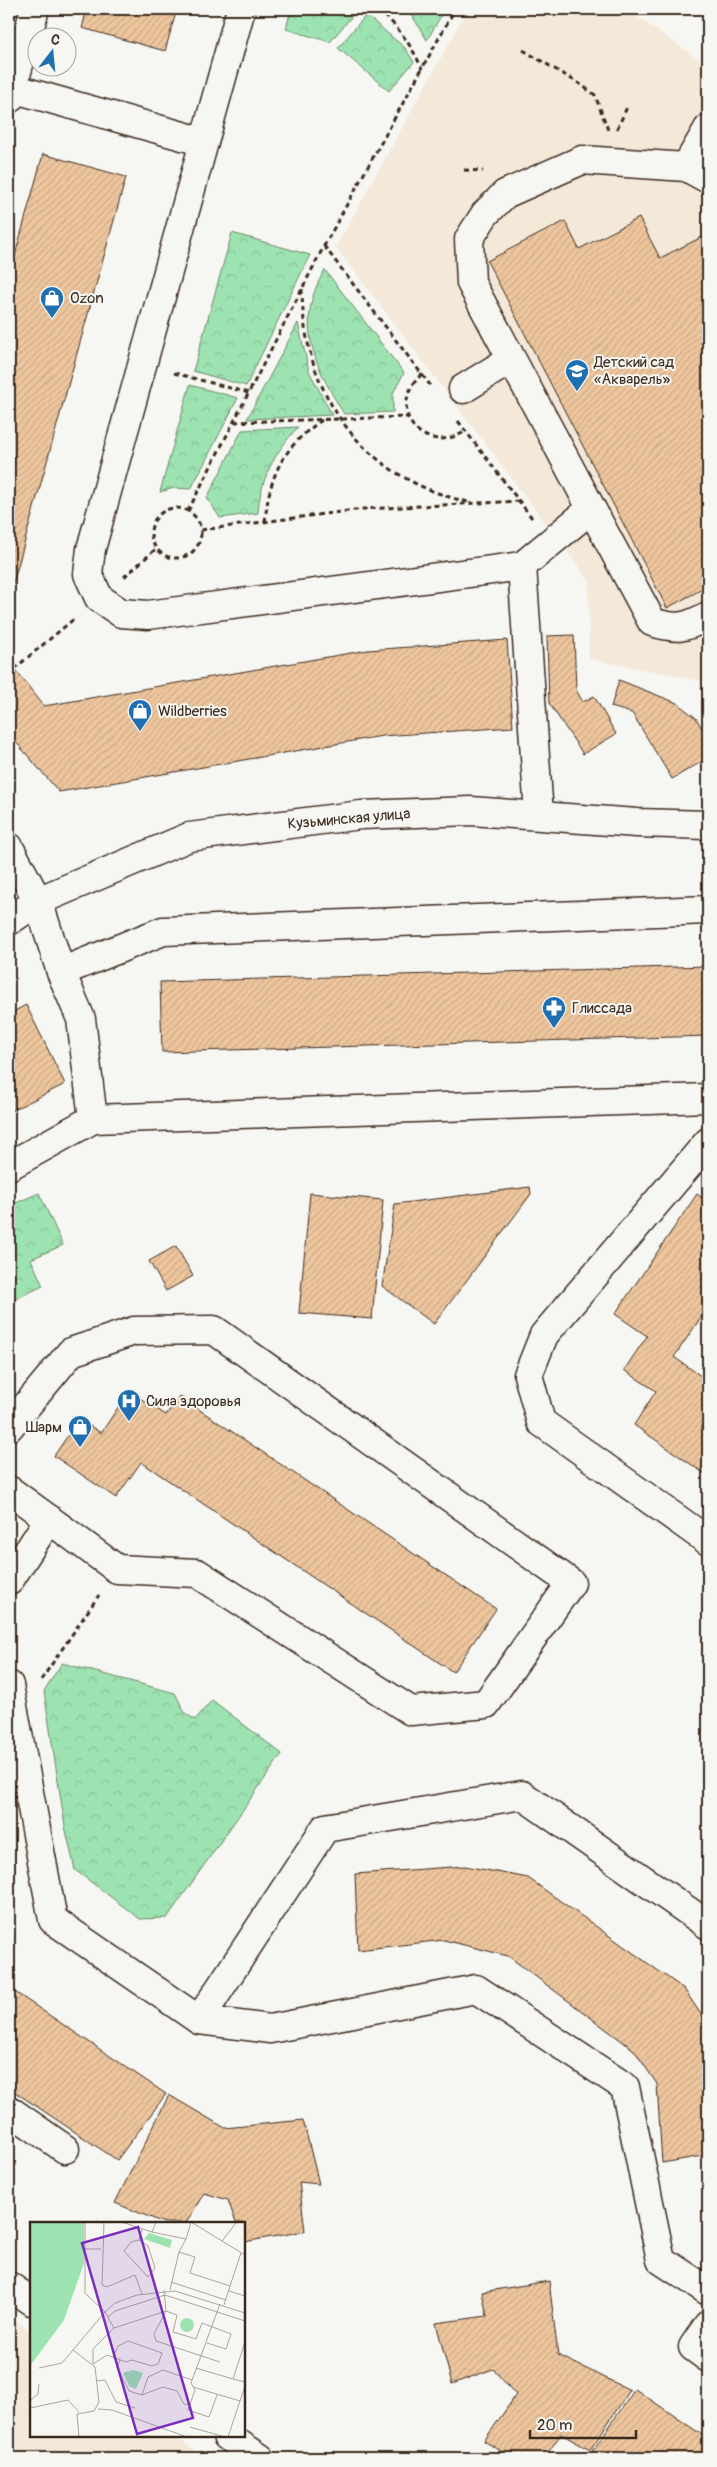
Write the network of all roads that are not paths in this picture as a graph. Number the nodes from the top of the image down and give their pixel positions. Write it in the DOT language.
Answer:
graph roads {
  1 [pos="35,9"];
  2 [pos="241,9"];
  3 [pos="10,94"];
  4 [pos="708,129"];
  5 [pos="204,142"];
  6 [pos="697,173"];
  7 [pos="510,360"];
  8 [pos="464,389"];
  9 [pos="592,509"];
  10 [pos="522,566"];
  11 [pos="708,616"];
  12 [pos="539,815"];
  13 [pos="708,825"];
  14 [pos="9,846"];
  15 [pos="38,902"];
  16 [pos="708,910"];
  17 [pos="9,921"];
  18 [pos="61,972"];
  19 [pos="708,1098"];
  20 [pos="93,1119"];
  21 [pos="708,1142"];
  22 [pos="9,1166"];
  23 [pos="9,1427"];
  24 [pos="9,1490"];
  25 [pos="49,1519"];
  26 [pos="708,1541"];
  27 [pos="9,1581"];
  28 [pos="9,1688"];
  29 [pos="708,1925"];
  30 [pos="200,2020"];
  31 [pos="9,2110"];
  32 [pos="65,2149"];
  33 [pos="9,2286"];
  34 [pos="708,2291"];
  35 [pos="30,2300"];
  36 [pos="708,2325"];
  37 [pos="708,2358"];
  38 [pos="228,2437"];
  39 [pos="260,2458"];
  1 -- 3 [label="street"];
  2 -- 5 [label="street"];
  3 -- 5 [label="street"];
  4 -- 6 [label="street"];
  5 -- 10 [label="street"];
  6 -- 7 [label="street"];
  7 -- 8 [label="street"];
  7 -- 9 [label="street"];
  9 -- 10 [label="street"];
  9 -- 11 [label="street"];
  10 -- 12 [label="street"];
  12 -- 13 [label="street, Кузьминская улица"];
  12 -- 15 [label="street, Кузьминская улица"];
  14 -- 15 [label="street"];
  15 -- 17 [label="street, Кузьминская улица"];
  15 -- 18 [label="street"];
  16 -- 18 [label="street"];
  18 -- 20 [label="street"];
  19 -- 20 [label="street"];
  20 -- 22 [label="street"];
  21 -- 26 [label="street"];
  23 -- 25 [label="street"];
  24 -- 25 [label="street"];
  25 -- 27 [label="street"];
  28 -- 30 [label="street"];
  29 -- 30 [label="street"];
  30 -- 34 [label="street"];
  31 -- 32 [label="street"];
  33 -- 35 [label="street"];
  36 -- 37 [label="street"];
  38 -- 39 [label="street"];
}
